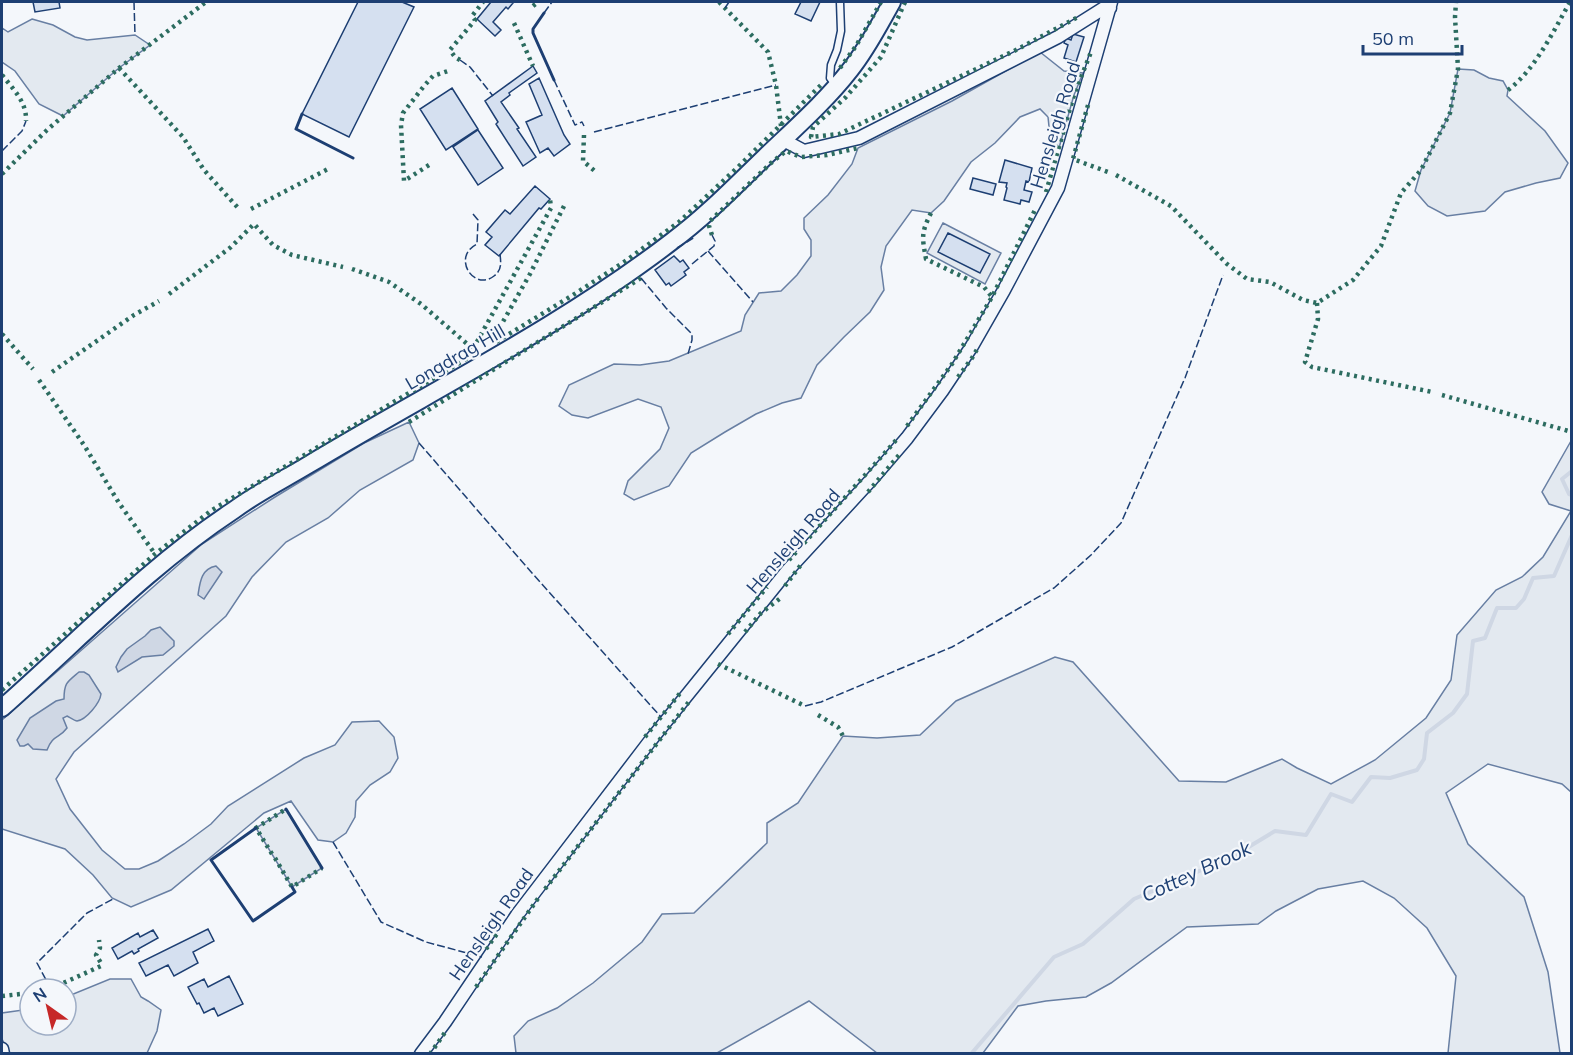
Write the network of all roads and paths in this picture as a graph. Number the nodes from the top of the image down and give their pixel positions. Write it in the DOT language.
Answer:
graph roads {
  1 [pos="840,2"];
  2 [pos="892,2"];
  3 [pos="1111,5"];
  4 [pos="837,86"];
  5 [pos="784,139"];
  6 [pos="2,708"];
  7 [pos="2,1049"];
  8 [pos="3,1053"];
  9 [pos="421,1053"];
  1 -- 4 [label="lane"];
  2 -- 4 [label="main road, Longdrag Hill"];
  3 -- 5 [label="street"];
  3 -- 9 [label="street, Hensleigh Road"];
  4 -- 5 [label="main road, Longdrag Hill"];
  5 -- 6 [label="main road, Longdrag Hill"];
  7 -- 8 [label="street"];
}
